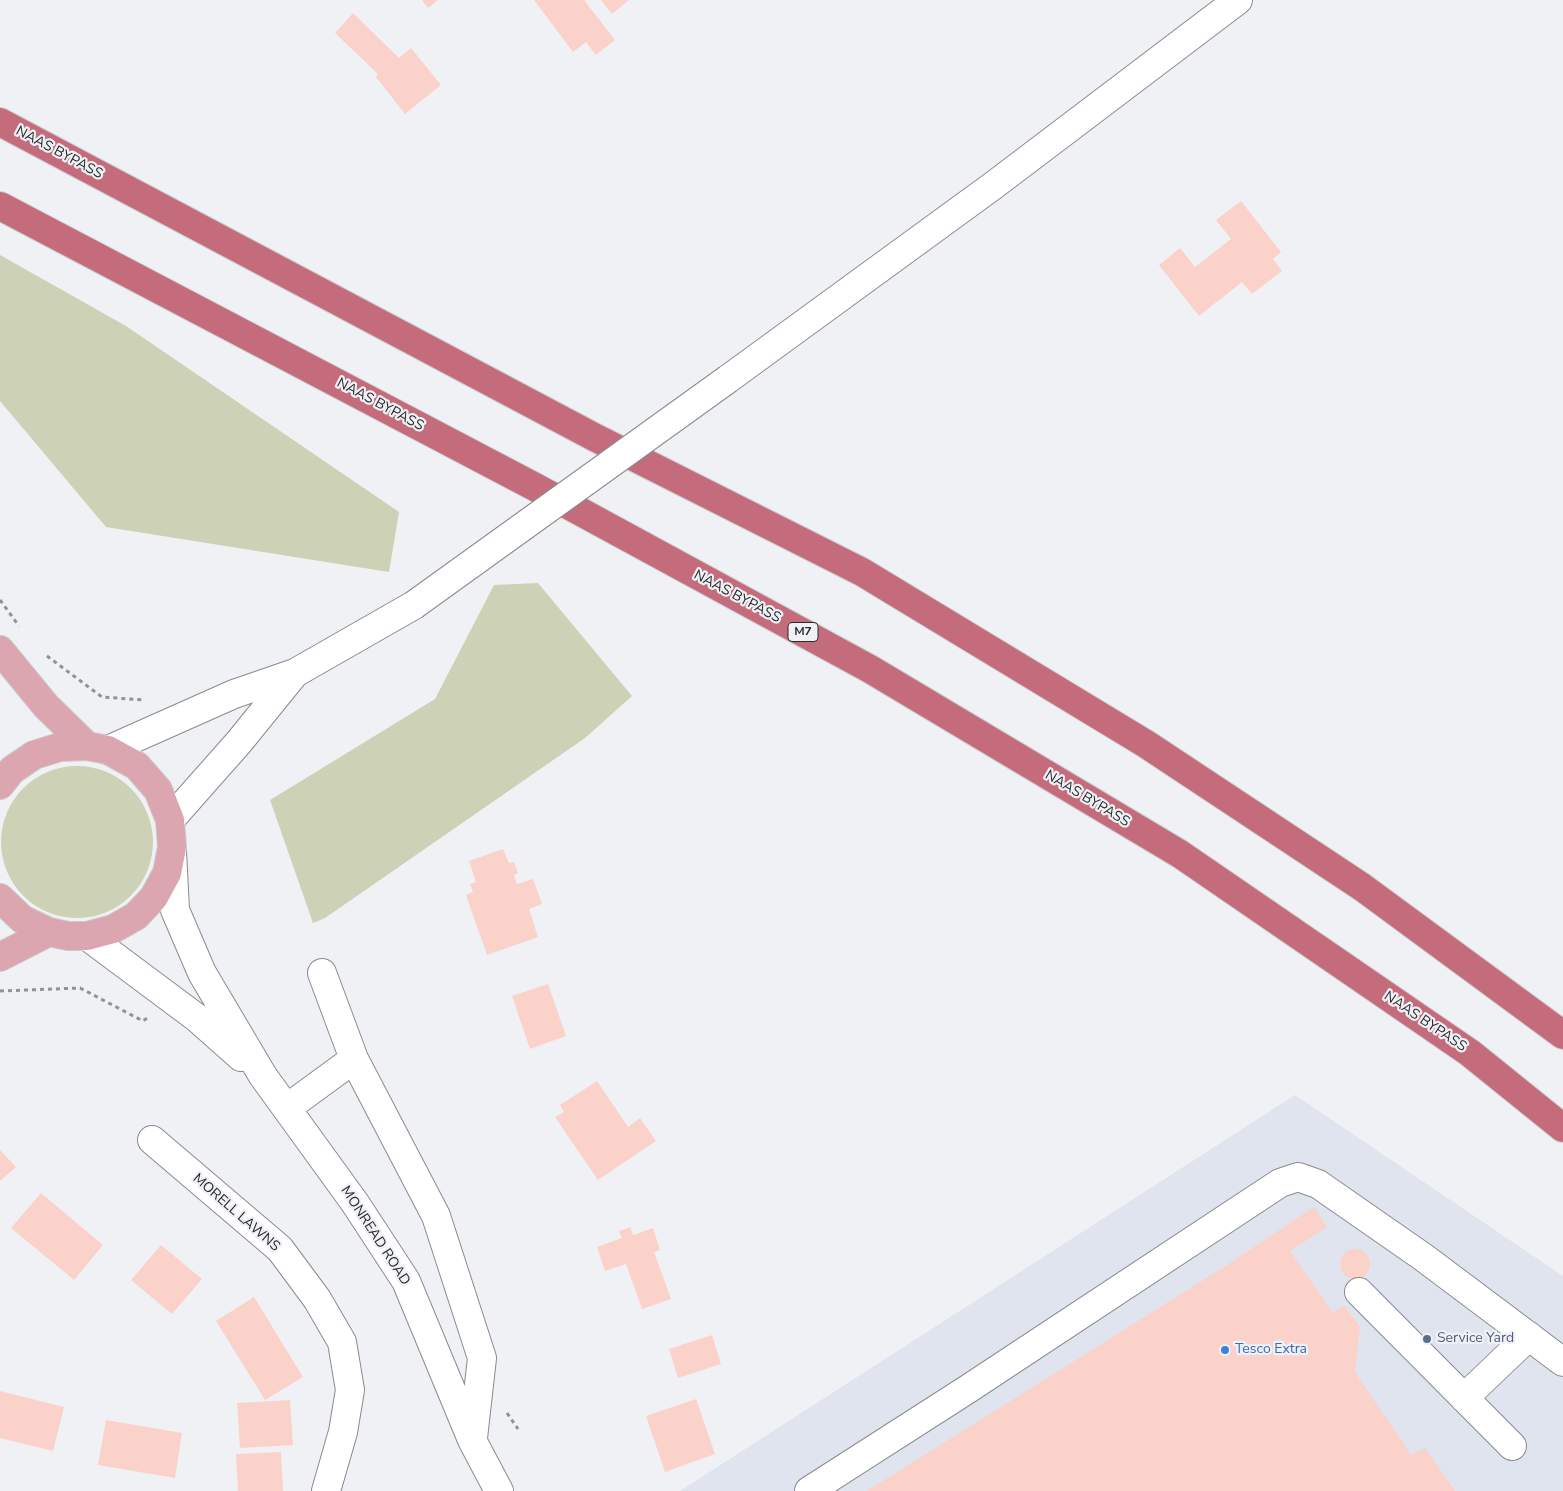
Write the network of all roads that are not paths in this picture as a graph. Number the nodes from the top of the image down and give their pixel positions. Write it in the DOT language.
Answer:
graph roads {
  1 [pos="1238,0"];
  2 [pos="0,122"];
  3 [pos="0,206"];
  4 [pos="0,650"];
  5 [pos="295,673"];
  6 [pos="98,748"];
  7 [pos="0,785"];
  8 [pos="170,820"];
  9 [pos="172,847"];
  10 [pos="0,898"];
  11 [pos="49,932"];
  12 [pos="87,936"];
  13 [pos="0,957"];
  14 [pos="322,973"];
  15 [pos="1563,1035"];
  16 [pos="354,1059"];
  17 [pos="263,1076"];
  18 [pos="287,1108"];
  19 [pos="1563,1128"];
  20 [pos="152,1140"];
  21 [pos="1359,1292"];
  22 [pos="1529,1336"];
  23 [pos="1563,1362"];
  24 [pos="1464,1398"];
  25 [pos="472,1440"];
  26 [pos="1512,1446"];
  27 [pos="326,1491"];
  28 [pos="499,1491"];
  29 [pos="809,1491"];
  1 -- 5 [label="street, bridge"];
  2 -- 15 [label="highway, NAAS BYPASS"];
  3 -- 19 [label="highway, NAAS BYPASS / M7"];
  4 -- 6 [label="main road"];
  5 -- 6 [label="street"];
  5 -- 8 [label="street"];
  6 -- 7 [label="main road"];
  6 -- 8 [label="main road"];
  8 -- 9 [label="main road"];
  9 -- 12 [label="main road"];
  9 -- 17 [label="street, MONREAD ROAD"];
  10 -- 11 [label="main road"];
  11 -- 12 [label="main road"];
  11 -- 13 [label="main road"];
  12 -- 17 [label="street, MONREAD ROAD"];
  14 -- 16 [label="street"];
  16 -- 18 [label="street"];
  16 -- 25 [label="street"];
  17 -- 18 [label="street, MONREAD ROAD"];
  18 -- 25 [label="street, MONREAD ROAD"];
  20 -- 27 [label="street, MORELL LAWNS"];
  21 -- 24 [label="street"];
  22 -- 23 [label="street"];
  22 -- 24 [label="street"];
  22 -- 29 [label="street"];
  24 -- 26 [label="street"];
  25 -- 28 [label="street, MONREAD ROAD"];
}
